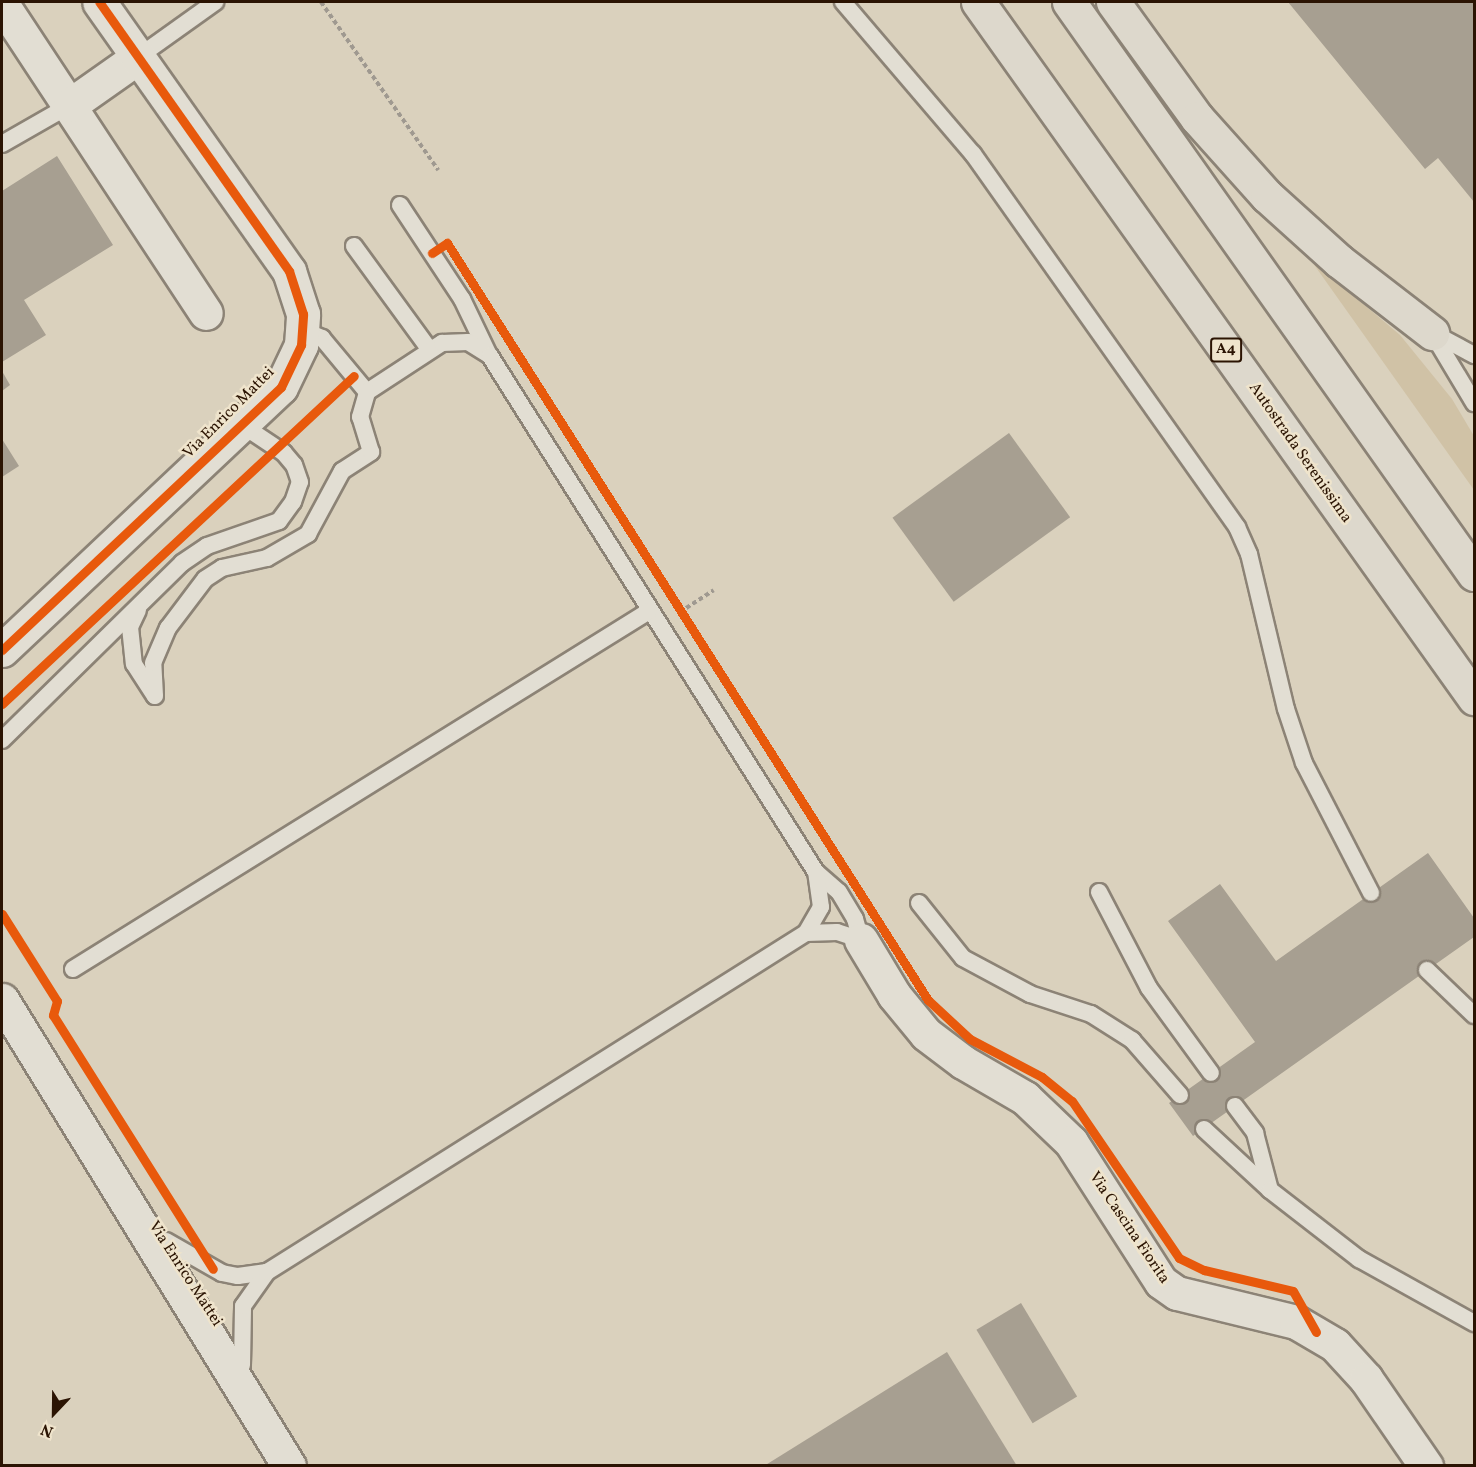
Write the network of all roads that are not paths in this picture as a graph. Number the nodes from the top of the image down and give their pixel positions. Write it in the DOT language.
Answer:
graph roads {
  1 [pos="99,2"];
  2 [pos="215,2"];
  3 [pos="843,2"];
  4 [pos="978,2"];
  5 [pos="1069,2"];
  6 [pos="1113,2"];
  7 [pos="2,4"];
  8 [pos="138,57"];
  9 [pos="70,105"];
  10 [pos="2,144"];
  11 [pos="400,205"];
  12 [pos="354,246"];
  13 [pos="206,313"];
  14 [pos="303,330"];
  15 [pos="1432,333"];
  16 [pos="429,349"];
  17 [pos="1474,355"];
  18 [pos="490,356"];
  19 [pos="367,392"];
  20 [pos="1474,403"];
  21 [pos="242,425"];
  22 [pos="1474,574"];
  23 [pos="142,602"];
  24 [pos="649,611"];
  25 [pos="2,650"];
  26 [pos="1474,698"];
  27 [pos="2,740"];
  28 [pos="816,872"];
  29 [pos="1099,891"];
  30 [pos="1371,893"];
  31 [pos="919,903"];
  32 [pos="806,933"];
  33 [pos="861,940"];
  34 [pos="73,969"];
  35 [pos="1428,970"];
  36 [pos="2,1000"];
  37 [pos="1474,1015"];
  38 [pos="1211,1073"];
  39 [pos="57,1089"];
  40 [pos="1180,1095"];
  41 [pos="1235,1106"];
  42 [pos="1204,1128"];
  43 [pos="1270,1190"];
  44 [pos="166,1241"];
  45 [pos="267,1272"];
  46 [pos="1474,1323"];
  47 [pos="242,1365"];
  48 [pos="289,1466"];
  49 [pos="304,1466"];
  50 [pos="1426,1466"];
  1 -- 8 [label="street, Via Enrico Mattei"];
  2 -- 8 [label="lane"];
  3 -- 30 [label="lane"];
  4 -- 26 [label="highway, Autostrada Serenissima / A4"];
  5 -- 22 [label="highway"];
  6 -- 15 [label="highway"];
  7 -- 9 [label="street"];
  8 -- 9 [label="street"];
  8 -- 14 [label="street, Via Enrico Mattei"];
  9 -- 10 [label="lane"];
  9 -- 13 [label="street"];
  11 -- 18 [label="lane"];
  12 -- 16 [label="lane"];
  14 -- 19 [label="lane"];
  14 -- 21 [label="street, Via Enrico Mattei"];
  15 -- 17 [label="lane"];
  15 -- 20 [label="lane"];
  16 -- 18 [label="lane"];
  16 -- 19 [label="lane"];
  18 -- 24 [label="lane"];
  19 -- 23 [label="lane"];
  21 -- 23 [label="lane"];
  21 -- 25 [label="street, Via Enrico Mattei"];
  23 -- 27 [label="lane"];
  24 -- 28 [label="lane"];
  24 -- 34 [label="lane"];
  28 -- 32 [label="lane"];
  28 -- 33 [label="lane"];
  29 -- 38 [label="lane"];
  31 -- 40 [label="lane"];
  32 -- 33 [label="lane"];
  32 -- 45 [label="lane"];
  33 -- 50 [label="street, Via Cascina Fiorita"];
  35 -- 37 [label="lane"];
  36 -- 39 [label="street, Via Enrico Mattei"];
  39 -- 44 [label="street, Via Enrico Mattei"];
  39 -- 48 [label="street, Via Enrico Mattei"];
  41 -- 43 [label="lane"];
  42 -- 43 [label="lane"];
  43 -- 46 [label="lane"];
  44 -- 45 [label="lane"];
  44 -- 47 [label="street, Via Enrico Mattei"];
  45 -- 47 [label="lane"];
  47 -- 49 [label="street, Via Enrico Mattei"];
}
